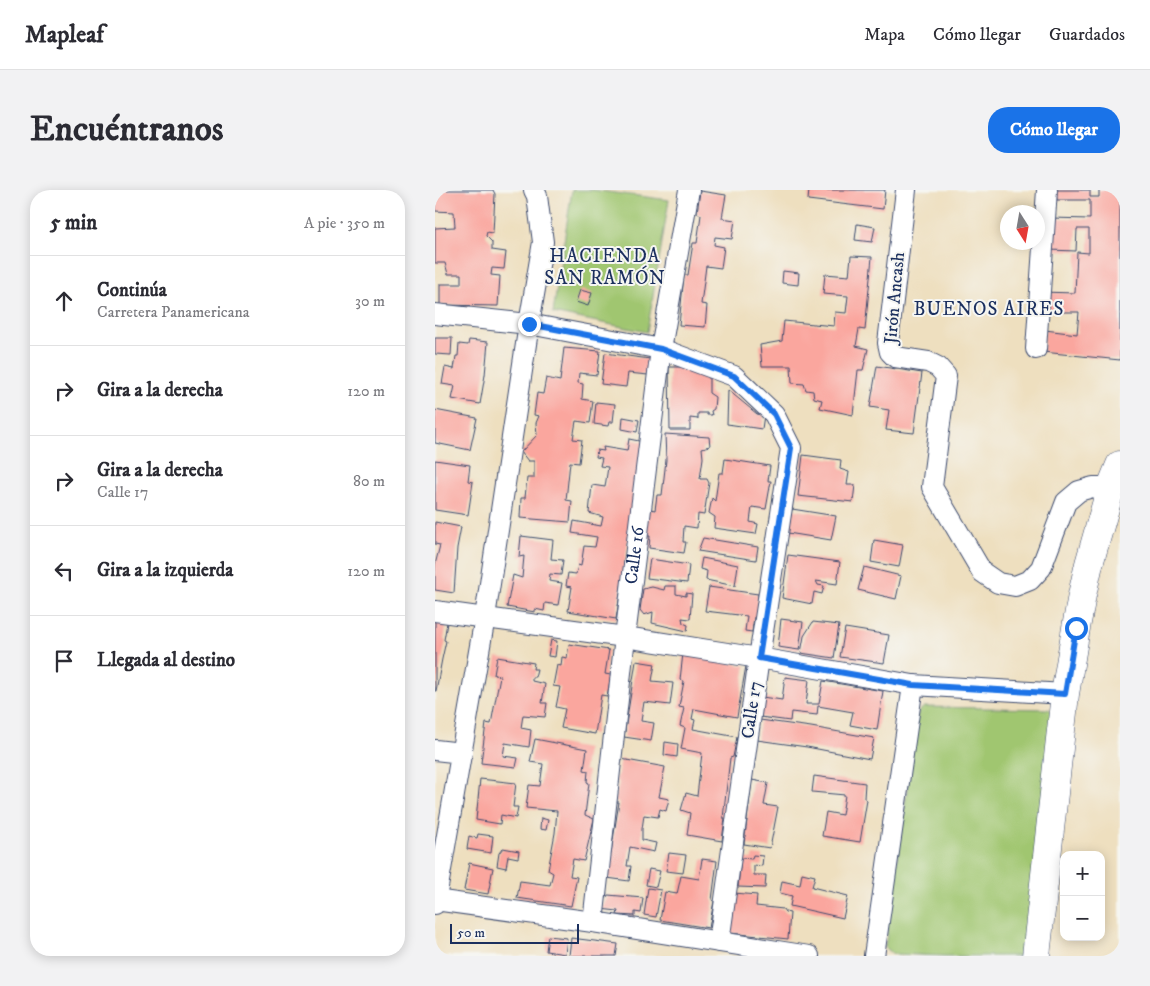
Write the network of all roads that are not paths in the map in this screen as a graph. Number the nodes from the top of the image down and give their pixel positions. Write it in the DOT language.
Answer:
graph roads {
  1 [pos="534,190"];
  2 [pos="689,190"];
  3 [pos="906,190"];
  4 [pos="1047,190"];
  5 [pos="435,314"];
  6 [pos="529,324"];
  7 [pos="661,349"];
  8 [pos="1036,349"];
  9 [pos="1116,476"];
  10 [pos="435,611"];
  11 [pos="485,618"];
  12 [pos="625,637"];
  13 [pos="759,658"];
  14 [pos="913,685"];
  15 [pos="1065,694"];
  16 [pos="435,750"];
  17 [pos="462,753"];
  18 [pos="435,900"];
  19 [pos="435,904"];
  20 [pos="593,922"];
  21 [pos="719,942"];
  22 [pos="809,956"];
  23 [pos="874,956"];
  24 [pos="1035,956"];
  1 -- 6 [label="street"];
  2 -- 7 [label="street, Calle 16"];
  3 -- 9 [label="street, Jirón Ancash"];
  4 -- 8 [label="street"];
  5 -- 6 [label="street"];
  6 -- 7 [label="street"];
  6 -- 11 [label="street"];
  7 -- 12 [label="street, Calle 16"];
  7 -- 13 [label="street, Calle 17"];
  9 -- 15 [label="main road"];
  10 -- 11 [label="street"];
  11 -- 12 [label="street"];
  11 -- 17 [label="street"];
  12 -- 13 [label="street"];
  12 -- 20 [label="street, Calle 16"];
  13 -- 14 [label="street"];
  13 -- 21 [label="street, Calle 17"];
  14 -- 15 [label="street"];
  14 -- 23 [label="street"];
  15 -- 24 [label="main road"];
  16 -- 17 [label="street"];
  17 -- 18 [label="street"];
  18 -- 19 [label="street"];
  18 -- 20 [label="street"];
  20 -- 21 [label="street"];
  21 -- 22 [label="street"];
}
